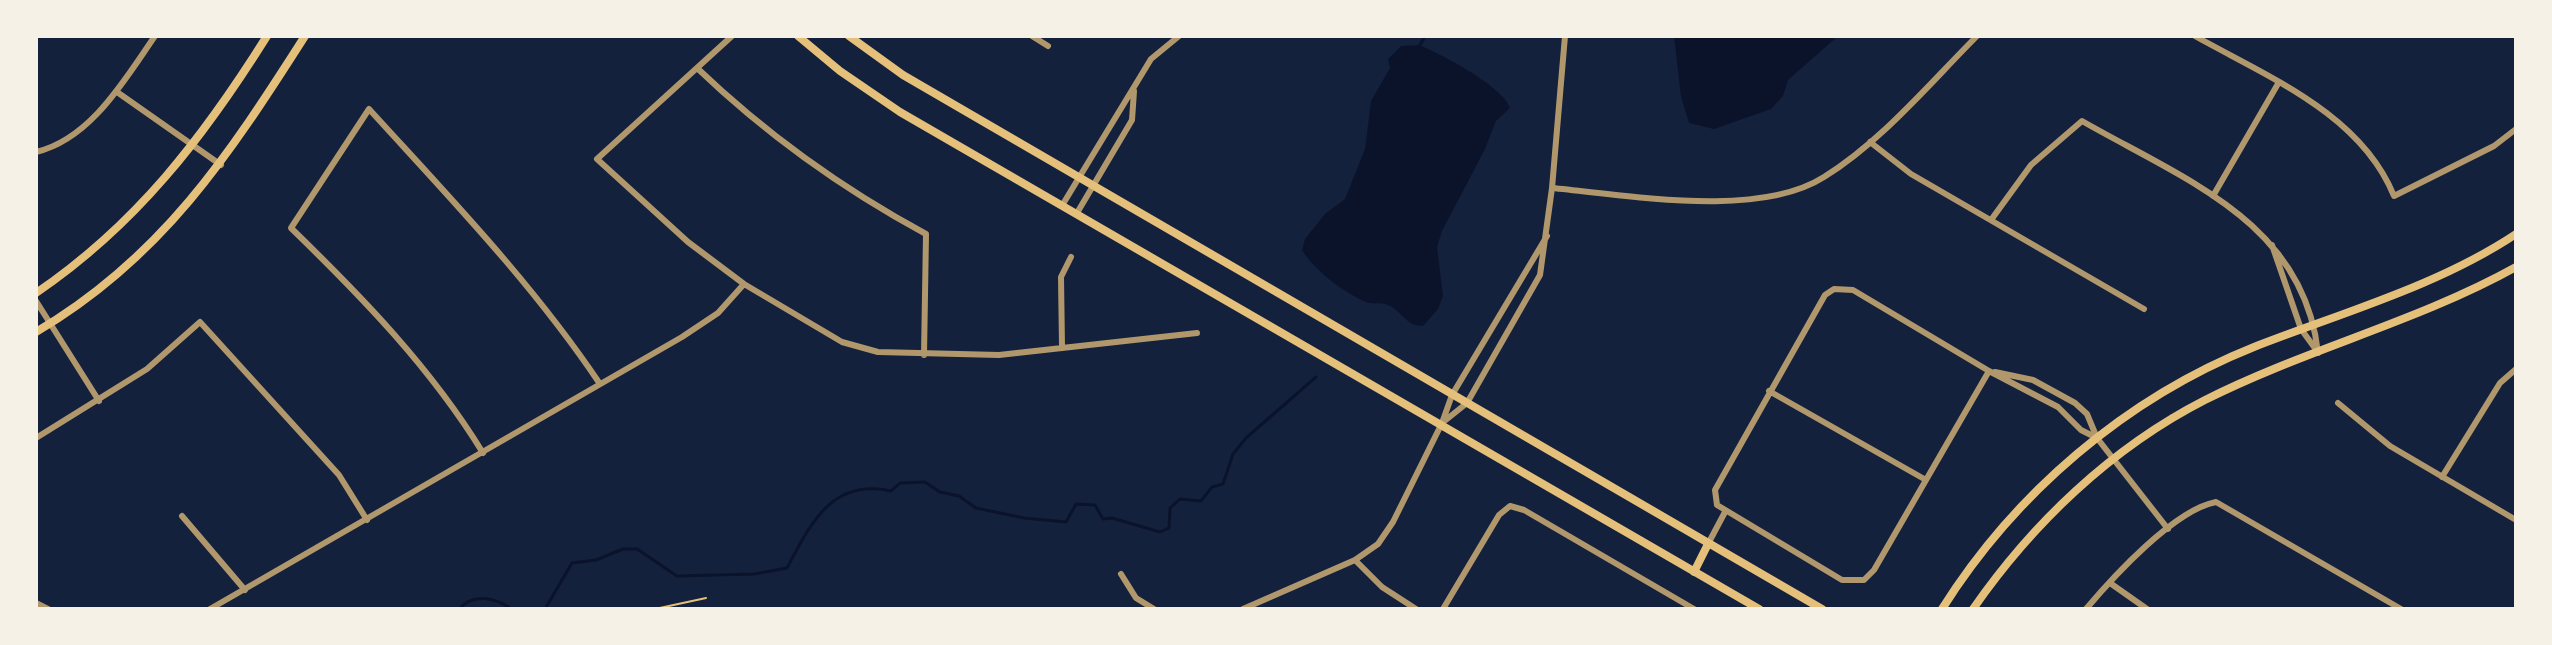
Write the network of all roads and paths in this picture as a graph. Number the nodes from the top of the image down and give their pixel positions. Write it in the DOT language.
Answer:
graph roads {
  1 [pos="155,36"];
  2 [pos="267,36"];
  3 [pos="305,36"];
  4 [pos="732,36"];
  5 [pos="798,36"];
  6 [pos="849,36"];
  7 [pos="1032,36"];
  8 [pos="1179,36"];
  9 [pos="1565,36"];
  10 [pos="1977,36"];
  11 [pos="2195,36"];
  12 [pos="1048,46"];
  13 [pos="697,68"];
  14 [pos="2279,82"];
  15 [pos="1134,91"];
  16 [pos="117,92"];
  17 [pos="2516,129"];
  18 [pos="1870,142"];
  19 [pos="195,146"];
  20 [pos="36,152"];
  21 [pos="221,165"];
  22 [pos="1079,176"];
  23 [pos="1094,185"];
  24 [pos="1552,188"];
  25 [pos="2213,196"];
  26 [pos="1063,204"];
  27 [pos="1077,213"];
  28 [pos="1991,220"];
  29 [pos="2516,234"];
  30 [pos="1547,236"];
  31 [pos="2271,241"];
  32 [pos="1071,257"];
  33 [pos="2516,267"];
  34 [pos="744,284"];
  35 [pos="36,293"];
  36 [pos="36,301"];
  37 [pos="2144,309"];
  38 [pos="50,324"];
  39 [pos="2315,324"];
  40 [pos="2301,329"];
  41 [pos="36,332"];
  42 [pos="1197,333"];
  43 [pos="1062,347"];
  44 [pos="2318,353"];
  45 [pos="924,355"];
  46 [pos="2516,369"];
  47 [pos="1989,371"];
  48 [pos="600,384"];
  49 [pos="1769,391"];
  50 [pos="1452,395"];
  51 [pos="99,401"];
  52 [pos="1467,403"];
  53 [pos="2338,403"];
  54 [pos="1442,423"];
  55 [pos="36,438"];
  56 [pos="2097,438"];
  57 [pos="483,453"];
  58 [pos="2113,459"];
  59 [pos="2442,477"];
  60 [pos="1926,480"];
  61 [pos="1725,512"];
  62 [pos="182,516"];
  63 [pos="367,520"];
  64 [pos="2516,520"];
  65 [pos="2168,529"];
  66 [pos="1708,544"];
  67 [pos="1355,560"];
  68 [pos="1694,572"];
  69 [pos="1121,574"];
  70 [pos="2110,583"];
  71 [pos="245,590"];
  72 [pos="706,598"];
  73 [pos="36,603"];
  74 [pos="48,609"];
  75 [pos="210,609"];
  76 [pos="655,609"];
  77 [pos="1154,609"];
  78 [pos="1243,609"];
  79 [pos="1416,609"];
  80 [pos="1443,609"];
  81 [pos="1694,609"];
  82 [pos="1759,609"];
  83 [pos="1822,609"];
  84 [pos="1942,609"];
  85 [pos="1973,609"];
  86 [pos="2086,609"];
  87 [pos="2147,609"];
  88 [pos="2401,609"];
  1 -- 16 [label="street"];
  2 -- 19 [label="main road"];
  3 -- 21 [label="main road"];
  4 -- 13 [label="street"];
  5 -- 26 [label="main road"];
  6 -- 22 [label="main road"];
  7 -- 12 [label="street"];
  8 -- 15 [label="street"];
  9 -- 24 [label="street"];
  10 -- 18 [label="street"];
  11 -- 14 [label="street"];
  13 -- 34 [label="street"];
  13 -- 45 [label="street"];
  14 -- 17 [label="street"];
  14 -- 25 [label="street"];
  15 -- 22 [label="street"];
  15 -- 23 [label="street"];
  16 -- 19 [label="street"];
  16 -- 20 [label="street"];
  18 -- 24 [label="street"];
  18 -- 28 [label="street"];
  19 -- 21 [label="street"];
  19 -- 35 [label="main road"];
  21 -- 38 [label="main road"];
  22 -- 23 [label="main road"];
  22 -- 26 [label="street"];
  23 -- 27 [label="street"];
  23 -- 50 [label="main road"];
  24 -- 30 [label="street"];
  25 -- 28 [label="street"];
  25 -- 31 [label="street"];
  26 -- 27 [label="main road"];
  27 -- 54 [label="main road"];
  28 -- 37 [label="street"];
  29 -- 39 [label="main road"];
  30 -- 50 [label="street"];
  30 -- 52 [label="street"];
  31 -- 39 [label="street"];
  31 -- 40 [label="street"];
  32 -- 43 [label="street"];
  33 -- 44 [label="main road"];
  34 -- 45 [label="street"];
  34 -- 48 [label="street"];
  36 -- 38 [label="street"];
  38 -- 41 [label="main road"];
  38 -- 51 [label="street"];
  39 -- 40 [label="main road"];
  39 -- 44 [label="street"];
  40 -- 44 [label="street"];
  40 -- 56 [label="main road"];
  42 -- 43 [label="street"];
  43 -- 45 [label="street"];
  44 -- 58 [label="main road"];
  46 -- 59 [label="street"];
  47 -- 49 [label="street"];
  47 -- 56 [label="street"];
  47 -- 56 [label="street"];
  47 -- 60 [label="street"];
  48 -- 57 [label="street"];
  48 -- 57 [label="street"];
  49 -- 60 [label="street"];
  49 -- 61 [label="street"];
  50 -- 52 [label="main road"];
  50 -- 54 [label="street"];
  51 -- 55 [label="street"];
  51 -- 63 [label="street"];
  52 -- 54 [label="street"];
  52 -- 66 [label="main road"];
  53 -- 59 [label="street"];
  54 -- 67 [label="street"];
  54 -- 68 [label="main road"];
  56 -- 58 [label="street"];
  56 -- 84 [label="main road"];
  57 -- 63 [label="street"];
  58 -- 65 [label="street"];
  58 -- 85 [label="main road"];
  59 -- 64 [label="street"];
  60 -- 61 [label="street"];
  61 -- 66 [label="street"];
  62 -- 71 [label="street"];
  63 -- 71 [label="street"];
  65 -- 70 [label="street"];
  65 -- 88 [label="street"];
  66 -- 68 [label="main road"];
  66 -- 83 [label="main road"];
  67 -- 78 [label="street"];
  67 -- 79 [label="street"];
  68 -- 82 [label="main road"];
  69 -- 77 [label="street"];
  70 -- 86 [label="street"];
  70 -- 87 [label="street"];
  71 -- 75 [label="street"];
  72 -- 76 [label="path"];
  73 -- 74 [label="street"];
  80 -- 81 [label="street"];
}
